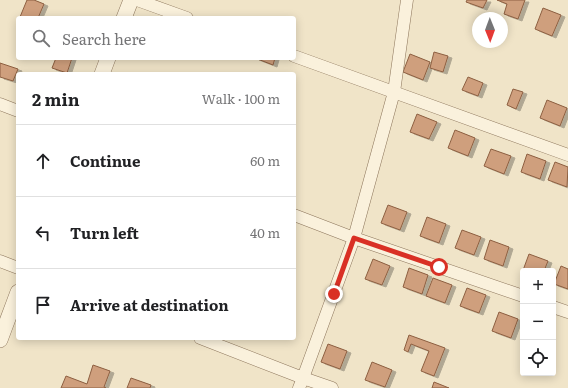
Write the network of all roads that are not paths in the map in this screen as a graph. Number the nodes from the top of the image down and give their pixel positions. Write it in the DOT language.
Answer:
graph roads {
  1 [pos="131,0"];
  2 [pos="137,0"];
  3 [pos="407,0"];
  4 [pos="125,16"];
  5 [pos="181,16"];
  6 [pos="296,57"];
  7 [pos="107,60"];
  8 [pos="103,72"];
  9 [pos="394,92"];
  10 [pos="0,104"];
  11 [pos="16,110"];
  12 [pos="568,155"];
  13 [pos="296,216"];
  14 [pos="354,238"];
  15 [pos="0,261"];
  16 [pos="16,267"];
  17 [pos="520,295"];
  18 [pos="16,297"];
  19 [pos="556,308"];
  20 [pos="568,312"];
  21 [pos="0,340"];
  22 [pos="204,340"];
  23 [pos="301,383"];
  24 [pos="332,388"];
  1 -- 4 [label="street"];
  2 -- 5 [label="street"];
  3 -- 9 [label="street"];
  6 -- 9 [label="street"];
  7 -- 8 [label="street"];
  9 -- 12 [label="street"];
  9 -- 14 [label="street"];
  10 -- 11 [label="street"];
  13 -- 14 [label="street"];
  14 -- 17 [label="street"];
  14 -- 23 [label="street"];
  15 -- 16 [label="street"];
  18 -- 21 [label="street"];
  19 -- 20 [label="street"];
  22 -- 23 [label="street"];
  23 -- 24 [label="street"];
}
